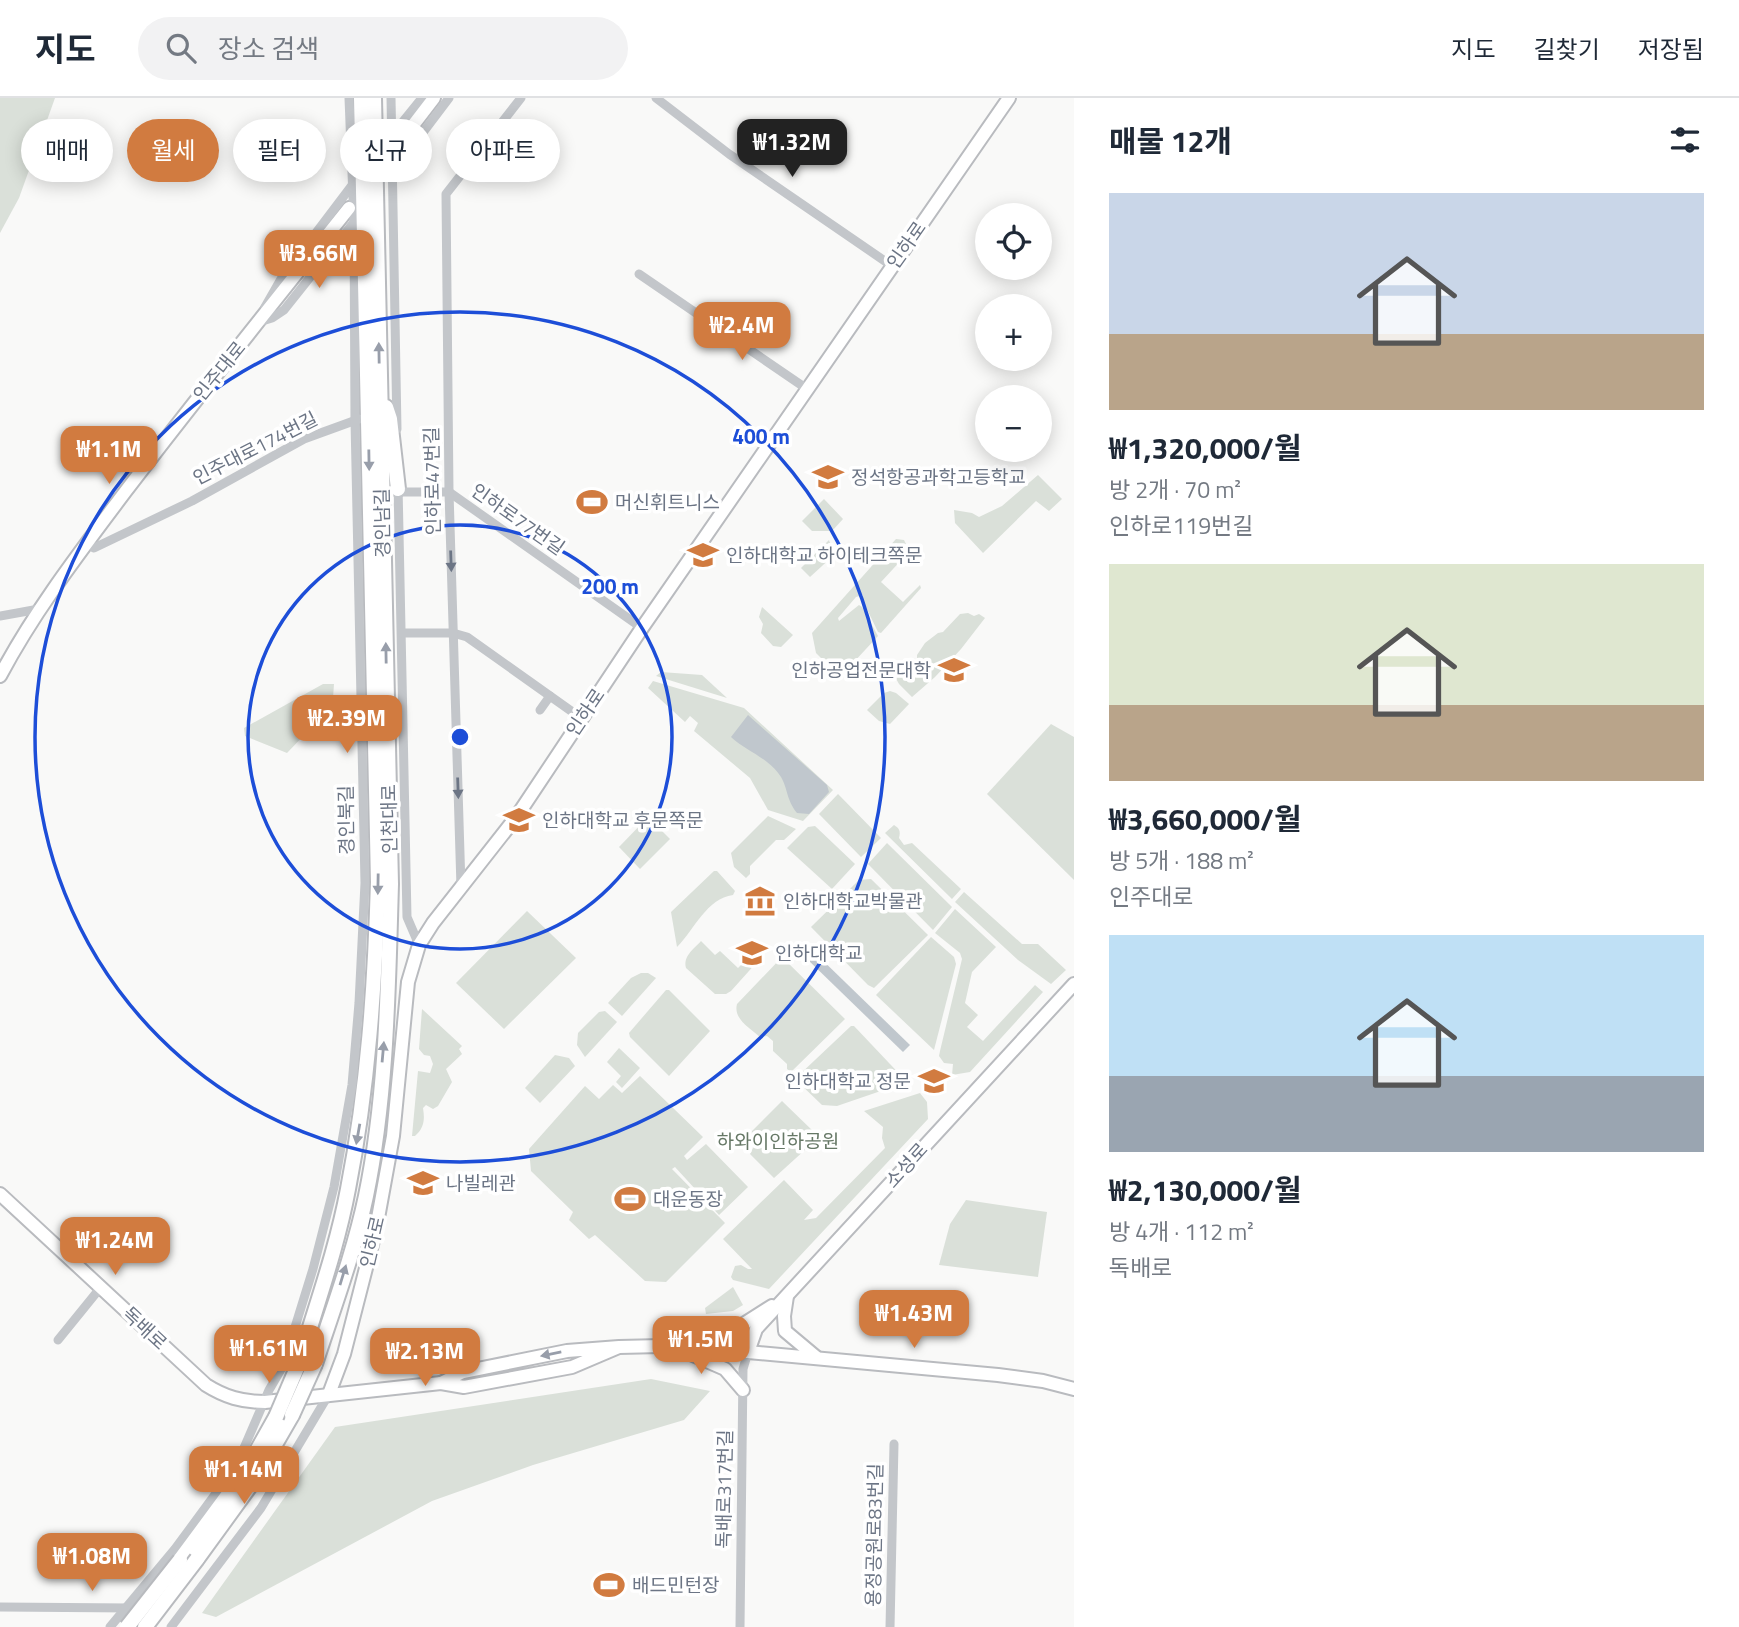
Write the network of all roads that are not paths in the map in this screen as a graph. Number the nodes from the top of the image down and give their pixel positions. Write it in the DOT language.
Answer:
graph roads {
  1 [pos="349,98"];
  2 [pos="361,98"];
  3 [pos="374,98"];
  4 [pos="391,98"];
  5 [pos="422,98"];
  6 [pos="434,98"];
  7 [pos="449,98"];
  8 [pos="522,98"];
  9 [pos="656,98"];
  10 [pos="1009,98"];
  11 [pos="394,119"];
  12 [pos="408,119"];
  13 [pos="414,119"];
  14 [pos="432,121"];
  15 [pos="392,182"];
  16 [pos="353,184"];
  17 [pos="349,208"];
  18 [pos="354,222"];
  19 [pos="892,266"];
  20 [pos="639,274"];
  21 [pos="257,323"];
  22 [pos="380,389"];
  23 [pos="807,389"];
  24 [pos="357,420"];
  25 [pos="398,491"];
  26 [pos="449,492"];
  27 [pos="92,544"];
  28 [pos="39,609"];
  29 [pos="0,616"];
  30 [pos="642,628"];
  31 [pos="402,633"];
  32 [pos="453,634"];
  33 [pos="0,676"];
  34 [pos="550,696"];
  35 [pos="540,710"];
  36 [pos="581,718"];
  37 [pos="461,889"];
  38 [pos="419,945"];
  39 [pos="1074,984"];
  40 [pos="0,1194"];
  41 [pos="101,1287"];
  42 [pos="787,1296"];
  43 [pos="58,1340"];
  44 [pos="672,1346"];
  45 [pos="693,1346"];
  46 [pos="748,1352"];
  47 [pos="816,1357"];
  48 [pos="1073,1389"];
  49 [pos="743,1390"];
  50 [pos="329,1394"];
  51 [pos="265,1402"];
  52 [pos="894,1444"];
  53 [pos="0,1607"];
  54 [pos="128,1608"];
  55 [pos="181,1614"];
  56 [pos="110,1627"];
  57 [pos="127,1627"];
  58 [pos="145,1627"];
  59 [pos="171,1627"];
  60 [pos="740,1627"];
  61 [pos="890,1627"];
  1 -- 16 [label="street, 경인북길"];
  2 -- 57 [label="highway, 인천대로, one-way, bridge"];
  22 -- 3 [label="highway, 인천대로, one-way"];
  4 -- 11 [label="street, 경인남길"];
  5 -- 12 [label="street"];
  6 -- 13 [label="main road"];
  7 -- 14 [label="street"];
  8 -- 26 [label="street, 인하로47번길"];
  9 -- 19 [label="street"];
  10 -- 19 [label="main road, 인하로"];
  15 -- 25 [label="street, 경인남길"];
  16 -- 18 [label="street, 경인북길"];
  16 -- 21 [label="street"];
  17 -- 21 [label="main road, 인주대로"];
  18 -- 21 [label="street"];
  18 -- 24 [label="street, 경인북길"];
  19 -- 23 [label="main road, 인하로"];
  20 -- 23 [label="street"];
  21 -- 27 [label="main road, 인주대로"];
  22 -- 25 [label="highway"];
  58 -- 22 [label="highway, 인천대로, one-way, bridge"];
  23 -- 30 [label="main road, 인하로"];
  24 -- 27 [label="street, 인주대로174번길"];
  24 -- 51 [label="street, 경인북길"];
  25 -- 26 [label="street, 인하로77번길"];
  25 -- 31 [label="street, 경인남길"];
  26 -- 30 [label="street, 인하로77번길"];
  26 -- 32 [label="street, 인하로47번길, one-way"];
  27 -- 28 [label="main road, 인주대로"];
  28 -- 29 [label="street"];
  28 -- 33 [label="main road, 인주대로"];
  30 -- 36 [label="main road, 인하로"];
  31 -- 32 [label="street"];
  31 -- 38 [label="street, 경인남길"];
  32 -- 34 [label="street"];
  32 -- 37 [label="street, 인하로47번길, one-way"];
  34 -- 35 [label="street"];
  34 -- 36 [label="street"];
  36 -- 37 [label="main road, 인하로"];
  37 -- 38 [label="main road, 인하로"];
  38 -- 50 [label="main road, 인하로"];
  39 -- 42 [label="main road, 소성로"];
  40 -- 41 [label="main road, 독배로"];
  41 -- 43 [label="street"];
  41 -- 51 [label="main road, 독배로"];
  42 -- 45 [label="main road"];
  42 -- 46 [label="main road, 소성로"];
  42 -- 47 [label="main road"];
  44 -- 45 [label="main road, 독배로"];
  44 -- 49 [label="main road"];
  44 -- 50 [label="main road, 독배로"];
  45 -- 46 [label="main road, 독배로"];
  46 -- 47 [label="main road, 독배로"];
  46 -- 49 [label="street, 독배로317번길"];
  47 -- 48 [label="main road, 독배로"];
  49 -- 60 [label="street, 독배로317번길"];
  50 -- 51 [label="main road, 독배로"];
  50 -- 55 [label="street"];
  51 -- 54 [label="street, 경인북길"];
  52 -- 61 [label="street, 용정공원로83번길"];
  53 -- 54 [label="street"];
  54 -- 55 [label="street"];
  54 -- 56 [label="street, 경인북길"];
  55 -- 59 [label="street"];
}
